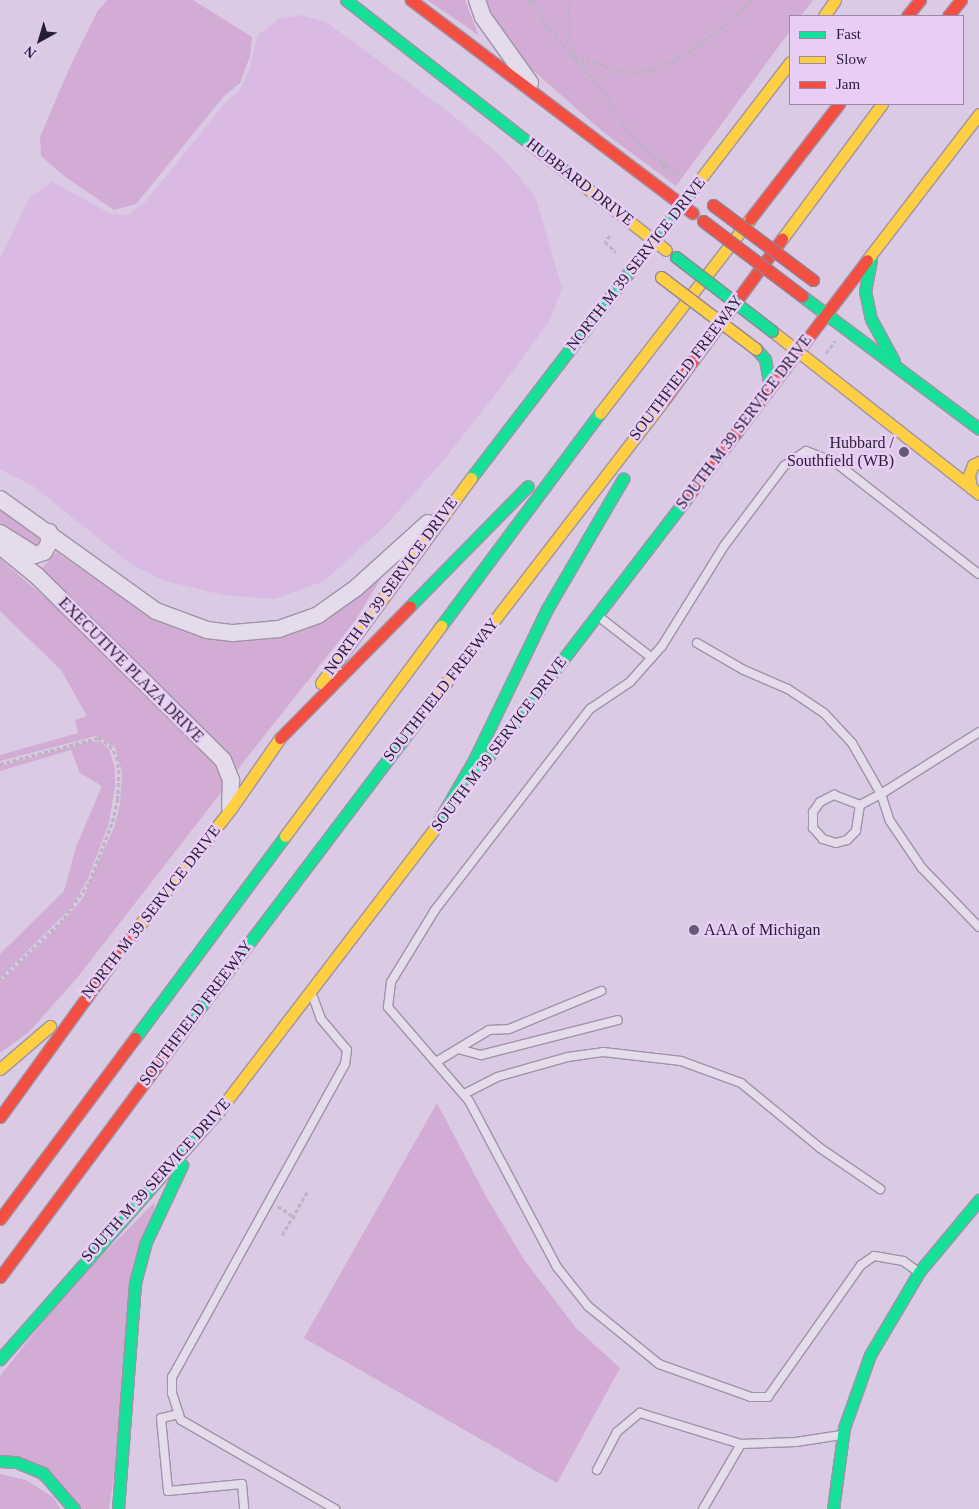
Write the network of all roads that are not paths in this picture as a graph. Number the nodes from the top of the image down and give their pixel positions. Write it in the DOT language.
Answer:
graph roads {
  1 [pos="346,0"];
  2 [pos="411,0"];
  3 [pos="477,0"];
  4 [pos="835,0"];
  5 [pos="920,0"];
  6 [pos="961,0"];
  7 [pos="825,15"];
  8 [pos="908,15"];
  9 [pos="949,15"];
  10 [pos="789,63"];
  11 [pos="547,104"];
  12 [pos="838,105"];
  13 [pos="881,105"];
  14 [pos="979,114"];
  15 [pos="704,176"];
  16 [pos="682,205"];
  17 [pos="654,242"];
  18 [pos="873,252"];
  19 [pos="855,277"];
  20 [pos="623,282"];
  21 [pos="825,315"];
  22 [pos="798,351"];
  23 [pos="897,366"];
  24 [pos="770,387"];
  25 [pos="669,393"];
  26 [pos="979,429"];
  27 [pos="582,436"];
  28 [pos="922,449"];
  29 [pos="979,462"];
  30 [pos="975,491"];
  31 [pos="456,498"];
  32 [pos="0,500"];
  33 [pos="979,504"];
  34 [pos="49,532"];
  35 [pos="0,533"];
  36 [pos="0,546"];
  37 [pos="979,574"];
  38 [pos="596,615"];
  39 [pos="698,643"];
  40 [pos="652,658"];
  41 [pos="979,732"];
  42 [pos="280,738"];
  43 [pos="881,794"];
  44 [pos="860,805"];
  45 [pos="230,810"];
  46 [pos="434,829"];
  47 [pos="979,927"];
  48 [pos="104,970"];
  49 [pos="601,991"];
  50 [pos="312,992"];
  51 [pos="618,1020"];
  52 [pos="458,1048"];
  53 [pos="436,1062"];
  54 [pos="0,1070"];
  55 [pos="464,1094"];
  56 [pos="0,1117"];
  57 [pos="199,1137"];
  58 [pos="880,1189"];
  59 [pos="979,1200"];
  60 [pos="0,1219"];
  61 [pos="919,1272"];
  62 [pos="0,1277"];
  63 [pos="0,1359"];
  64 [pos="178,1414"];
  65 [pos="843,1434"];
  66 [pos="741,1444"];
  67 [pos="0,1461"];
  68 [pos="597,1470"];
  69 [pos="74,1509"];
  70 [pos="118,1509"];
  71 [pos="244,1509"];
  72 [pos="334,1509"];
  73 [pos="703,1509"];
  74 [pos="833,1509"];
  1 -- 17 [label="main road, HUBBARD DRIVE"];
  2 -- 11 [label="main road"];
  3 -- 11 [label="street"];
  4 -- 7 [label="main road"];
  5 -- 8 [label="main road"];
  6 -- 9 [label="main road"];
  10 -- 15 [label="main road, NORTH M 39 SERVICE DRIVE"];
  11 -- 16 [label="main road"];
  12 -- 27 [label="main road"];
  13 -- 25 [label="main road, SOUTHFIELD FREEWAY"];
  14 -- 18 [label="main road, SOUTH M 39 SERVICE DRIVE"];
  15 -- 16 [label="main road, NORTH M 39 SERVICE DRIVE"];
  15 -- 19 [label="main road, bridge"];
  16 -- 17 [label="main road, NORTH M 39 SERVICE DRIVE"];
  16 -- 21 [label="main road, bridge"];
  17 -- 20 [label="main road, NORTH M 39 SERVICE DRIVE"];
  17 -- 22 [label="main road, HUBBARD DRIVE, bridge"];
  18 -- 19 [label="main road, SOUTH M 39 SERVICE DRIVE"];
  18 -- 23 [label="main road"];
  19 -- 21 [label="main road, SOUTH M 39 SERVICE DRIVE"];
  20 -- 24 [label="main road, bridge"];
  20 -- 31 [label="main road, NORTH M 39 SERVICE DRIVE"];
  21 -- 22 [label="main road, SOUTH M 39 SERVICE DRIVE"];
  21 -- 23 [label="main road"];
  22 -- 24 [label="main road, SOUTH M 39 SERVICE DRIVE"];
  22 -- 28 [label="main road, HUBBARD DRIVE"];
  23 -- 26 [label="main road"];
  24 -- 38 [label="main road, SOUTH M 39 SERVICE DRIVE"];
  25 -- 46 [label="main road"];
  25 -- 62 [label="main road, SOUTHFIELD FREEWAY"];
  27 -- 42 [label="main road"];
  27 -- 60 [label="main road"];
  28 -- 30 [label="main road, HUBBARD DRIVE"];
  28 -- 33 [label="lane"];
  29 -- 30 [label="main road"];
  31 -- 34 [label="street"];
  31 -- 42 [label="main road, NORTH M 39 SERVICE DRIVE"];
  32 -- 34 [label="street"];
  34 -- 35 [label="street"];
  36 -- 45 [label="street, EXECUTIVE PLAZA DRIVE"];
  37 -- 40 [label="lane"];
  38 -- 40 [label="lane"];
  38 -- 46 [label="main road, SOUTH M 39 SERVICE DRIVE"];
  39 -- 43 [label="lane"];
  40 -- 53 [label="lane"];
  41 -- 43 [label="lane"];
  42 -- 45 [label="main road, NORTH M 39 SERVICE DRIVE"];
  43 -- 44 [label="lane"];
  43 -- 47 [label="lane"];
  44 -- 44 [label="lane"];
  45 -- 48 [label="main road, NORTH M 39 SERVICE DRIVE"];
  46 -- 50 [label="main road, SOUTH M 39 SERVICE DRIVE"];
  48 -- 54 [label="main road"];
  48 -- 56 [label="main road, NORTH M 39 SERVICE DRIVE"];
  49 -- 52 [label="lane"];
  50 -- 57 [label="main road, SOUTH M 39 SERVICE DRIVE"];
  50 -- 64 [label="lane"];
  51 -- 52 [label="lane"];
  52 -- 53 [label="lane"];
  53 -- 55 [label="lane"];
  55 -- 58 [label="lane"];
  55 -- 61 [label="lane"];
  57 -- 63 [label="main road, SOUTH M 39 SERVICE DRIVE"];
  57 -- 70 [label="main road"];
  59 -- 61 [label="main road"];
  61 -- 65 [label="main road"];
  64 -- 71 [label="lane"];
  64 -- 72 [label="lane"];
  65 -- 66 [label="lane"];
  65 -- 74 [label="main road"];
  66 -- 68 [label="lane"];
  66 -- 73 [label="lane"];
  67 -- 69 [label="main road"];
}
